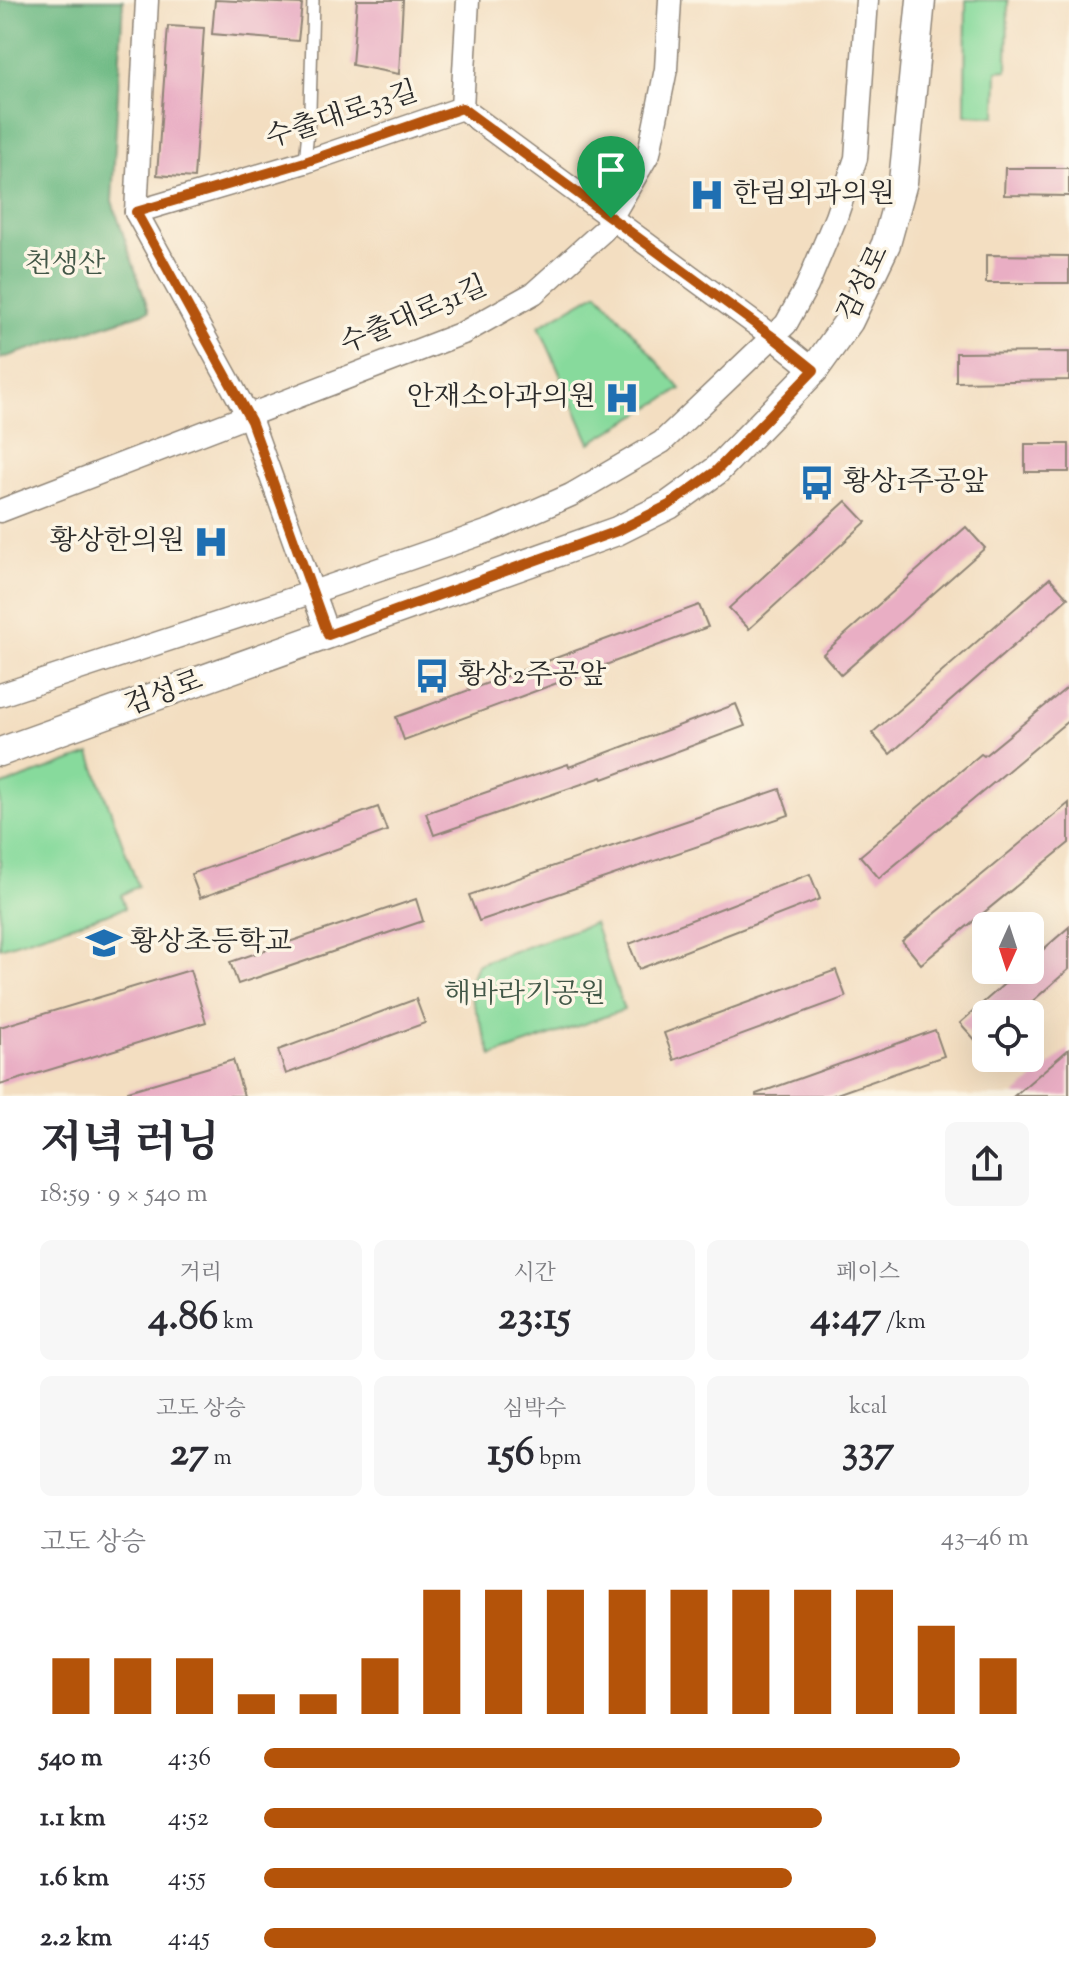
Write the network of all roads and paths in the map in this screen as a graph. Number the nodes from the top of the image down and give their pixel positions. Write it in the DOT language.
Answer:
graph roads {
  1 [pos="147,0"];
  2 [pos="313,0"];
  3 [pos="468,0"];
  4 [pos="670,0"];
  5 [pos="867,0"];
  6 [pos="921,0"];
  7 [pos="462,108"];
  8 [pos="305,162"];
  9 [pos="136,212"];
  10 [pos="611,218"];
  11 [pos="773,337"];
  12 [pos="814,370"];
  13 [pos="248,416"];
  14 [pos="0,511"];
  15 [pos="313,592"];
  16 [pos="328,635"];
  17 [pos="0,695"];
  18 [pos="0,752"];
  1 -- 9 [label="street"];
  2 -- 8 [label="lane"];
  3 -- 7 [label="street, 수출대로33길"];
  4 -- 10 [label="street, 수출대로31길"];
  5 -- 11 [label="street"];
  6 -- 12 [label="street, 검성로"];
  7 -- 8 [label="street, 수출대로33길"];
  7 -- 10 [label="street"];
  8 -- 9 [label="street, 수출대로33길"];
  9 -- 13 [label="street"];
  10 -- 11 [label="street"];
  10 -- 13 [label="street, 수출대로31길"];
  11 -- 12 [label="street"];
  11 -- 15 [label="street"];
  12 -- 16 [label="street, 검성로"];
  13 -- 14 [label="street, 수출대로31길"];
  13 -- 15 [label="street"];
  15 -- 16 [label="street"];
  15 -- 17 [label="street"];
  16 -- 18 [label="street, 검성로"];
}
